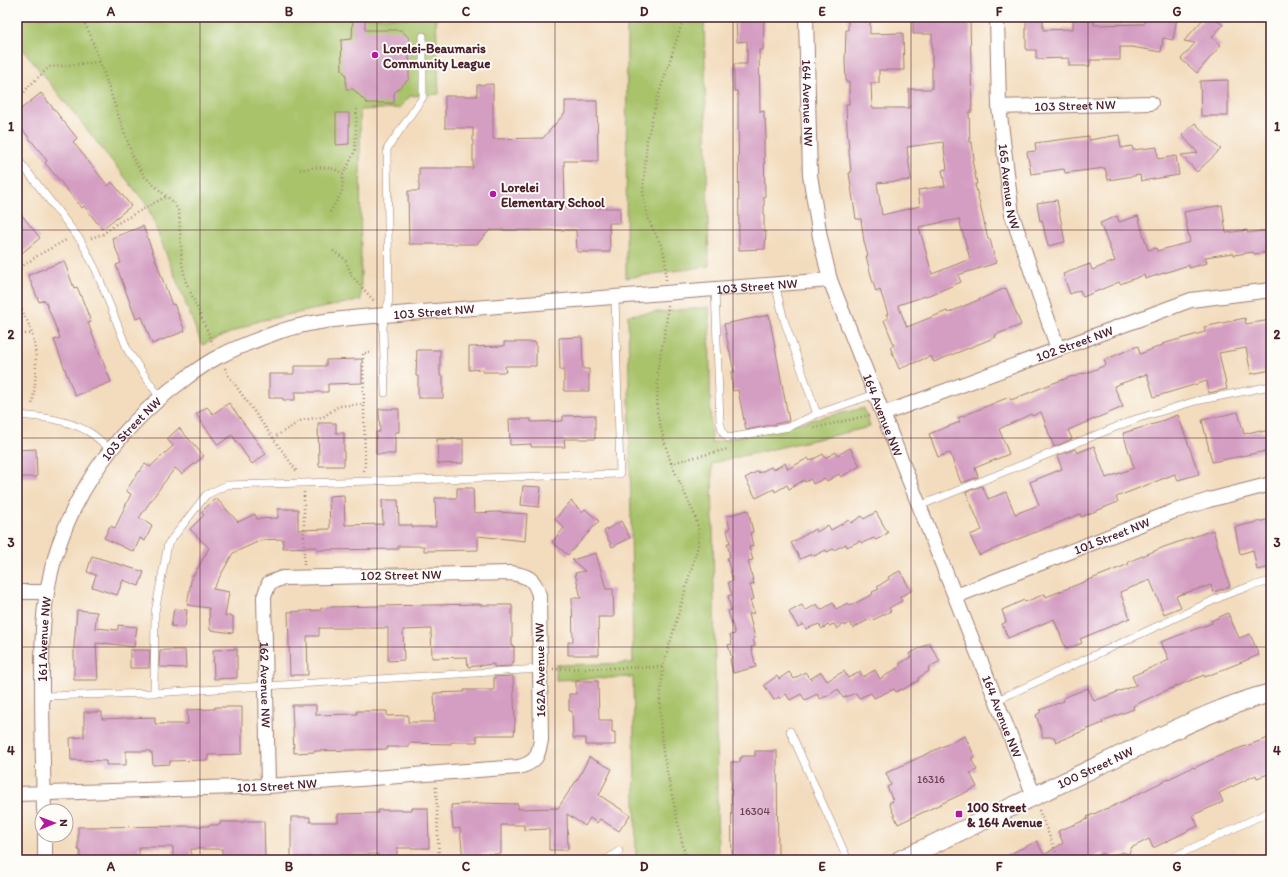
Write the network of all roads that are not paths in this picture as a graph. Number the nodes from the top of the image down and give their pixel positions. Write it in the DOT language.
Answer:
graph roads {
  1 [pos="806,17"];
  2 [pos="997,17"];
  3 [pos="423,36"];
  4 [pos="1152,103"];
  5 [pos="999,107"];
  6 [pos="17,158"];
  7 [pos="830,280"];
  8 [pos="775,284"];
  9 [pos="715,289"];
  10 [pos="1271,290"];
  11 [pos="615,297"];
  12 [pos="384,315"];
  13 [pos="1058,349"];
  14 [pos="1271,386"];
  15 [pos="385,393"];
  16 [pos="875,394"];
  17 [pos="160,398"];
  18 [pos="818,414"];
  19 [pos="883,414"];
  20 [pos="17,415"];
  21 [pos="111,450"];
  22 [pos="91,476"];
  23 [pos="1271,484"];
  24 [pos="919,506"];
  25 [pos="532,580"];
  26 [pos="1271,581"];
  27 [pos="269,583"];
  28 [pos="17,592"];
  29 [pos="47,592"];
  30 [pos="956,596"];
  31 [pos="540,670"];
  32 [pos="266,686"];
  33 [pos="154,693"];
  34 [pos="1271,693"];
  35 [pos="42,696"];
  36 [pos="995,701"];
  37 [pos="790,731"];
  38 [pos="534,761"];
  39 [pos="268,786"];
  40 [pos="17,794"];
  41 [pos="44,794"];
  42 [pos="1034,796"];
  43 [pos="44,803"];
  44 [pos="1271,811"];
  45 [pos="45,843"];
  46 [pos="619,851"];
  47 [pos="45,860"];
  48 [pos="606,860"];
  49 [pos="848,860"];
  50 [pos="900,860"];
  51 [pos="1168,860"];
  1 -- 7 [label="street, 164 Avenue NW"];
  2 -- 5 [label="street, 165 Avenue NW"];
  3 -- 12 [label="lane"];
  4 -- 5 [label="street, 103 Street NW"];
  5 -- 13 [label="street, 165 Avenue NW"];
  6 -- 17 [label="lane"];
  7 -- 8 [label="street, 103 Street NW"];
  7 -- 16 [label="street, 164 Avenue NW"];
  8 -- 9 [label="street, 103 Street NW"];
  8 -- 18 [label="lane"];
  9 -- 11 [label="street, 103 Street NW"];
  9 -- 18 [label="lane"];
  10 -- 13 [label="street, 102 Street NW"];
  11 -- 12 [label="street, 103 Street NW"];
  11 -- 33 [label="lane"];
  12 -- 15 [label="lane"];
  12 -- 17 [label="street, 103 Street NW"];
  13 -- 19 [label="street, 102 Street NW"];
  14 -- 24 [label="lane"];
  16 -- 18 [label="lane"];
  16 -- 19 [label="street, 164 Avenue NW"];
  17 -- 21 [label="street, 103 Street NW"];
  19 -- 24 [label="street, 164 Avenue NW"];
  20 -- 21 [label="lane"];
  21 -- 22 [label="street, 103 Street NW"];
  22 -- 29 [label="street, 161 Avenue NW"];
  23 -- 30 [label="street, 101 Street NW"];
  24 -- 30 [label="street, 164 Avenue NW"];
  25 -- 27 [label="street, 102 Street NW"];
  25 -- 31 [label="street, 162A Avenue NW"];
  26 -- 36 [label="lane"];
  27 -- 32 [label="street, 162 Avenue NW"];
  28 -- 29 [label="street"];
  29 -- 35 [label="street, 161 Avenue NW"];
  30 -- 36 [label="street, 164 Avenue NW"];
  31 -- 32 [label="lane"];
  31 -- 38 [label="street, 162A Avenue NW"];
  32 -- 33 [label="lane"];
  32 -- 39 [label="street, 162 Avenue NW"];
  33 -- 35 [label="lane"];
  34 -- 42 [label="street, 100 Street NW"];
  35 -- 41 [label="street, 161 Avenue NW"];
  36 -- 42 [label="street, 164 Avenue NW"];
  37 -- 49 [label="lane"];
  38 -- 39 [label="street, 101 Street NW"];
  39 -- 41 [label="street, 101 Street NW"];
  40 -- 41 [label="street, 101 Street NW"];
  41 -- 43 [label="street, 161 Avenue NW"];
  42 -- 50 [label="street, 100 Street NW"];
  44 -- 51 [label="lane"];
  45 -- 47 [label="street"];
  46 -- 48 [label="lane"];
}
